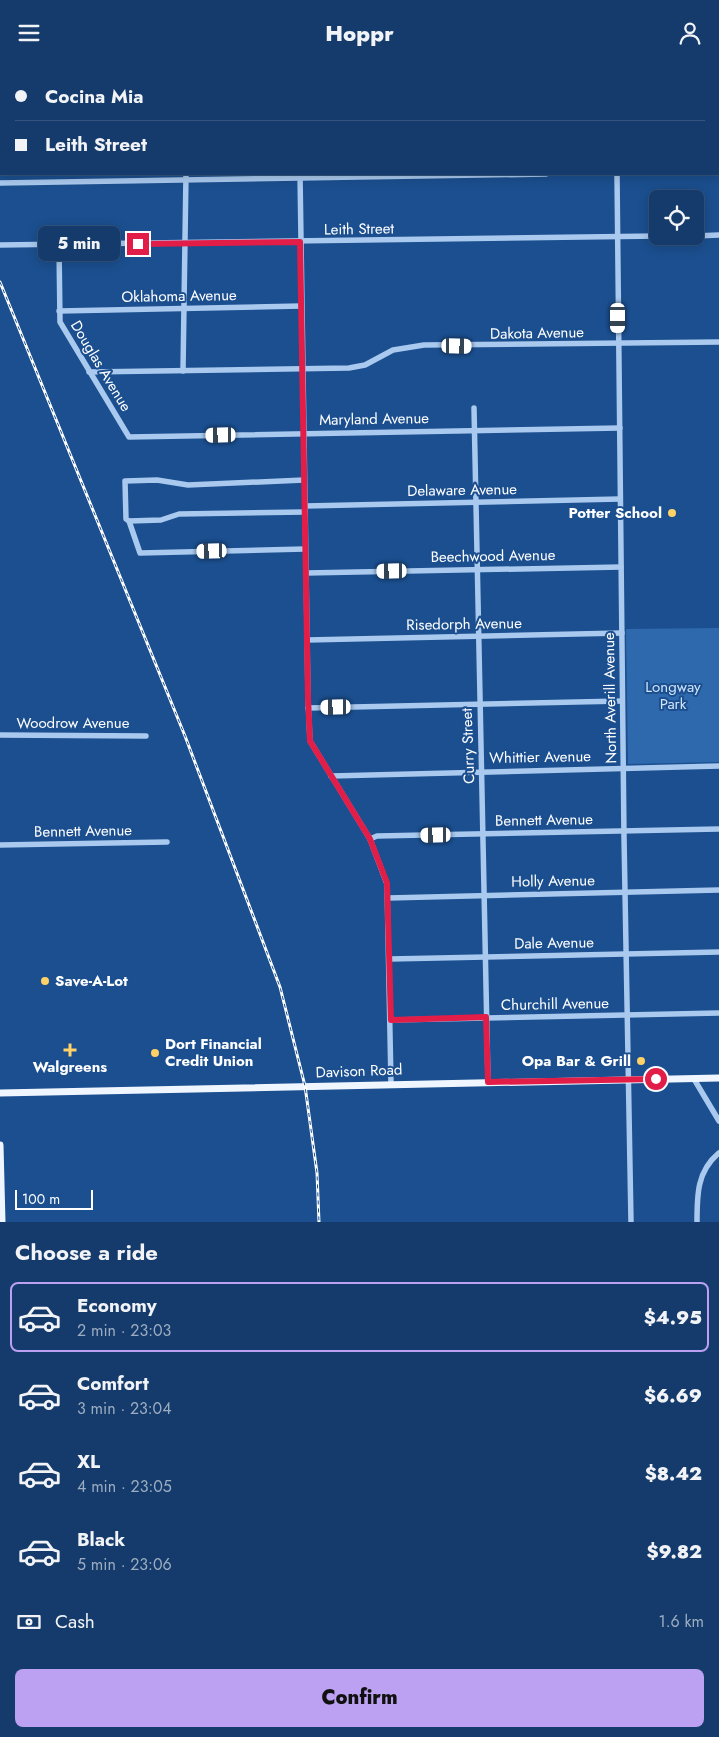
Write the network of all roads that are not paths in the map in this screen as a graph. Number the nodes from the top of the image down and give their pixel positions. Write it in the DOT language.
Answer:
graph roads {
  1 [pos="423,175"];
  2 [pos="617,175"];
  3 [pos="300,176"];
  4 [pos="186,177"];
  5 [pos="0,183"];
  6 [pos="704,235"];
  7 [pos="719,235"];
  8 [pos="649,236"];
  9 [pos="619,238"];
  10 [pos="300,242"];
  11 [pos="185,243"];
  12 [pos="0,245"];
  13 [pos="59,246"];
  14 [pos="301,306"];
  15 [pos="184,308"];
  16 [pos="58,311"];
  17 [pos="719,342"];
  18 [pos="618,344"];
  19 [pos="302,369"];
  20 [pos="183,371"];
  21 [pos="89,372"];
  22 [pos="474,408"];
  23 [pos="620,428"];
  24 [pos="474,430"];
  25 [pos="303,432"];
  26 [pos="129,437"];
  27 [pos="304,480"];
  28 [pos="620,499"];
  29 [pos="475,502"];
  30 [pos="305,509"];
  31 [pos="129,521"];
  32 [pos="305,549"];
  33 [pos="621,567"];
  34 [pos="476,569"];
  35 [pos="306,573"];
  36 [pos="622,633"];
  37 [pos="478,636"];
  38 [pos="307,640"];
  39 [pos="622,701"];
  40 [pos="479,703"];
  41 [pos="308,708"];
  42 [pos="0,735"];
  43 [pos="146,736"];
  44 [pos="719,766"];
  45 [pos="623,768"];
  46 [pos="481,771"];
  47 [pos="331,776"];
  48 [pos="719,829"];
  49 [pos="624,831"];
  50 [pos="482,834"];
  51 [pos="370,839"];
  52 [pos="167,842"];
  53 [pos="0,845"];
  54 [pos="719,890"];
  55 [pos="625,892"];
  56 [pos="484,895"];
  57 [pos="388,898"];
  58 [pos="719,952"];
  59 [pos="625,954"];
  60 [pos="486,957"];
  61 [pos="390,959"];
  62 [pos="719,1013"];
  63 [pos="627,1015"];
  64 [pos="486,1017"];
  65 [pos="391,1020"];
  66 [pos="719,1078"];
  67 [pos="628,1079"];
  68 [pos="694,1079"];
  69 [pos="488,1082"];
  70 [pos="392,1085"];
  71 [pos="0,1093"];
  72 [pos="719,1121"];
  73 [pos="0,1145"];
  74 [pos="719,1153"];
  75 [pos="0,1182"];
  76 [pos="2,1222"];
  77 [pos="631,1222"];
  78 [pos="697,1222"];
  1 -- 3 [label="street"];
  2 -- 9 [label="street, North Averill Avenue"];
  3 -- 4 [label="street"];
  3 -- 10 [label="street"];
  4 -- 5 [label="street"];
  4 -- 11 [label="street"];
  6 -- 7 [label="street"];
  8 -- 9 [label="street, Leith Street"];
  9 -- 10 [label="street, Leith Street"];
  9 -- 18 [label="street, North Averill Avenue"];
  10 -- 11 [label="street, Leith Street"];
  10 -- 14 [label="street"];
  11 -- 13 [label="street, Leith Street"];
  11 -- 15 [label="street"];
  12 -- 13 [label="street, Leith Street"];
  13 -- 16 [label="street, Douglas Avenue"];
  14 -- 15 [label="street, Oklahoma Avenue"];
  14 -- 19 [label="street"];
  15 -- 16 [label="street, Oklahoma Avenue"];
  15 -- 20 [label="street"];
  16 -- 21 [label="street, Douglas Avenue"];
  17 -- 18 [label="street, Dakota Avenue"];
  18 -- 19 [label="street, Dakota Avenue"];
  18 -- 23 [label="street, North Averill Avenue"];
  19 -- 20 [label="street, Dakota Avenue"];
  19 -- 25 [label="street"];
  20 -- 21 [label="street, Dakota Avenue"];
  21 -- 26 [label="street, Douglas Avenue"];
  22 -- 24 [label="street, Curry Street"];
  23 -- 24 [label="street, Maryland Avenue"];
  23 -- 28 [label="street, North Averill Avenue"];
  24 -- 25 [label="street, Maryland Avenue"];
  24 -- 29 [label="street, Curry Street"];
  25 -- 26 [label="street, Maryland Avenue"];
  25 -- 27 [label="street"];
  27 -- 30 [label="street"];
  27 -- 31 [label="street"];
  28 -- 29 [label="street, Delaware Avenue"];
  28 -- 33 [label="street, North Averill Avenue"];
  29 -- 30 [label="street, Delaware Avenue"];
  29 -- 34 [label="street, Curry Street"];
  30 -- 31 [label="street, Delaware Avenue"];
  30 -- 32 [label="street"];
  31 -- 32 [label="street"];
  32 -- 35 [label="street"];
  33 -- 34 [label="street, Beechwood Avenue"];
  33 -- 36 [label="street, North Averill Avenue"];
  34 -- 35 [label="street, Beechwood Avenue"];
  34 -- 37 [label="street, Curry Street"];
  35 -- 38 [label="street"];
  36 -- 37 [label="street, Risedorph Avenue"];
  36 -- 39 [label="street, North Averill Avenue"];
  37 -- 38 [label="street, Risedorph Avenue"];
  37 -- 40 [label="street, Curry Street"];
  38 -- 41 [label="street"];
  39 -- 40 [label="street"];
  39 -- 45 [label="street, North Averill Avenue"];
  40 -- 41 [label="street"];
  40 -- 46 [label="street, Curry Street"];
  41 -- 47 [label="street"];
  42 -- 43 [label="street, Woodrow Avenue"];
  44 -- 45 [label="street, Whittier Avenue"];
  45 -- 46 [label="street, Whittier Avenue"];
  45 -- 49 [label="street, North Averill Avenue"];
  46 -- 47 [label="street, Whittier Avenue"];
  46 -- 50 [label="street, Curry Street"];
  47 -- 51 [label="street"];
  48 -- 49 [label="street, Bennett Avenue"];
  49 -- 50 [label="street, Bennett Avenue"];
  49 -- 55 [label="street, North Averill Avenue"];
  50 -- 51 [label="street, Bennett Avenue"];
  50 -- 56 [label="street, Curry Street"];
  51 -- 57 [label="street"];
  52 -- 53 [label="street, Bennett Avenue"];
  54 -- 55 [label="street, Holly Avenue"];
  55 -- 56 [label="street, Holly Avenue"];
  55 -- 59 [label="street, North Averill Avenue"];
  56 -- 57 [label="street, Holly Avenue"];
  56 -- 60 [label="street, Curry Street"];
  57 -- 61 [label="street"];
  58 -- 59 [label="street, Dale Avenue"];
  59 -- 60 [label="street, Dale Avenue"];
  59 -- 63 [label="street, North Averill Avenue"];
  60 -- 61 [label="street, Dale Avenue"];
  60 -- 64 [label="street, Curry Street"];
  61 -- 65 [label="street"];
  62 -- 63 [label="street, Churchill Avenue"];
  63 -- 64 [label="street, Churchill Avenue"];
  63 -- 67 [label="street, North Averill Avenue"];
  64 -- 65 [label="street, Churchill Avenue"];
  64 -- 69 [label="street, Curry Street"];
  65 -- 70 [label="street"];
  66 -- 68 [label="main road, Davison Road"];
  67 -- 68 [label="main road, Davison Road"];
  67 -- 69 [label="main road, Davison Road"];
  67 -- 77 [label="street, North Averill Avenue"];
  68 -- 72 [label="street"];
  69 -- 70 [label="main road, Davison Road"];
  70 -- 71 [label="main road, Davison Road"];
  73 -- 75 [label="main road"];
  74 -- 78 [label="street"];
  75 -- 76 [label="main road"];
}
